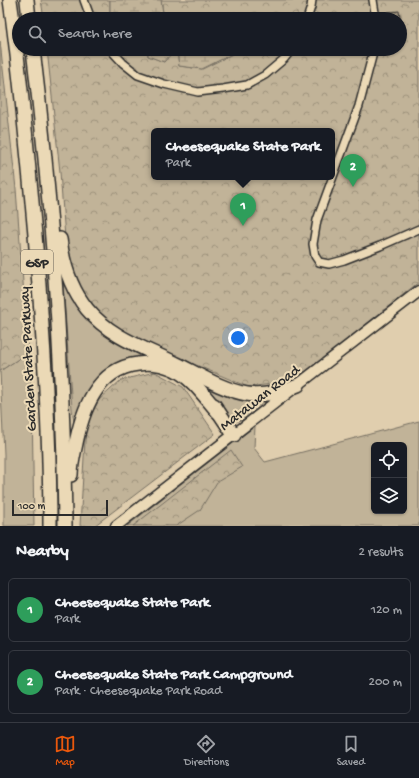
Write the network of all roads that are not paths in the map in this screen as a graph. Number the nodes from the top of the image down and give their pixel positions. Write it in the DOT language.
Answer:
graph roads {
  1 [pos="10,0"];
  2 [pos="27,0"];
  3 [pos="84,0"];
  4 [pos="312,0"];
  5 [pos="374,0"];
  6 [pos="28,12"];
  7 [pos="88,12"];
  8 [pos="310,12"];
  9 [pos="375,12"];
  10 [pos="12,16"];
  11 [pos="17,56"];
  12 [pos="34,56"];
  13 [pos="116,56"];
  14 [pos="286,56"];
  15 [pos="372,56"];
  16 [pos="335,171"];
  17 [pos="46,172"];
  18 [pos="332,180"];
  19 [pos="419,229"];
  20 [pos="419,291"];
  21 [pos="186,369"];
  22 [pos="298,386"];
  23 [pos="218,412"];
  24 [pos="234,435"];
  25 [pos="65,521"];
  26 [pos="50,526"];
  27 [pos="116,526"];
  1 -- 10 [label="highway, Garden State Parkway / GSP"];
  2 -- 6 [label="highway"];
  3 -- 7 [label="street"];
  4 -- 8 [label="street"];
  5 -- 9 [label="street"];
  11 -- 26 [label="highway, Garden State Parkway / GSP"];
  12 -- 17 [label="highway, GSP"];
  13 -- 14 [label="street"];
  15 -- 16 [label="street"];
  17 -- 21 [label="highway"];
  17 -- 25 [label="highway, GSP"];
  18 -- 19 [label="street"];
  20 -- 22 [label="main road, Matawan Road"];
  21 -- 22 [label="highway"];
  21 -- 23 [label="highway"];
  22 -- 24 [label="main road, Matawan Road"];
  23 -- 24 [label="highway"];
  23 -- 25 [label="highway"];
  24 -- 27 [label="main road, Matawan Road"];
}
